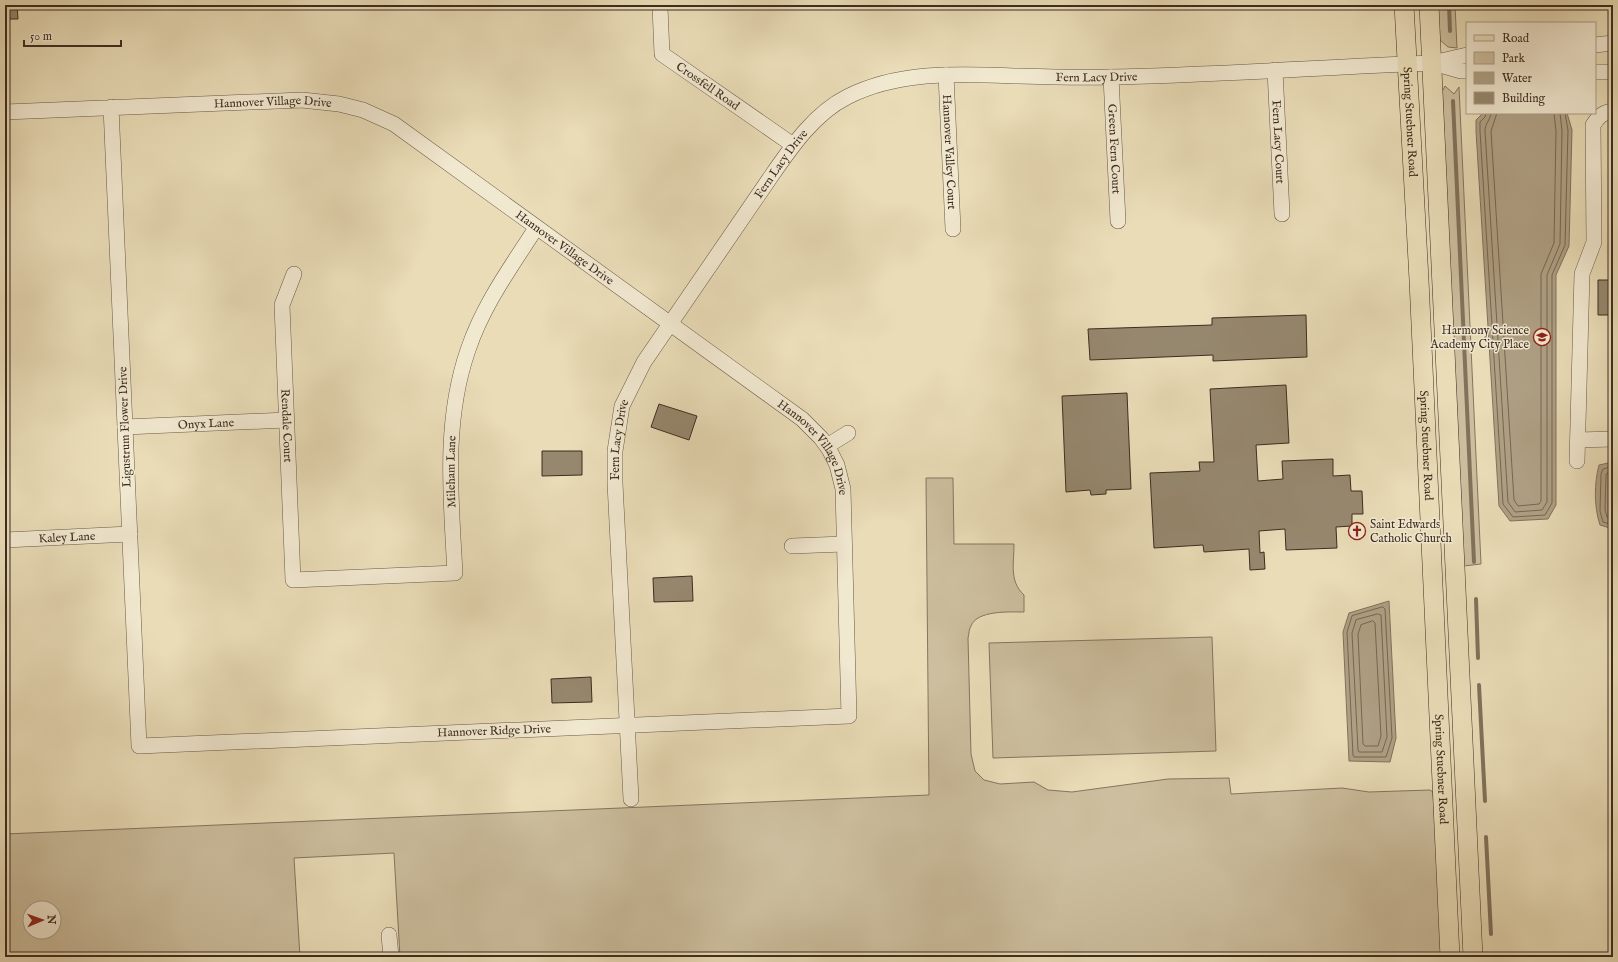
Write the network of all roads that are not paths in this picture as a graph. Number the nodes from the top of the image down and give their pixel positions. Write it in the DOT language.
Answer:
graph roads {
  1 [pos="1404,5"];
  2 [pos="1429,5"];
  3 [pos="660,8"];
  4 [pos="1613,43"];
  5 [pos="1596,45"];
  6 [pos="1466,55"];
  7 [pos="1432,63"];
  8 [pos="1407,64"];
  9 [pos="1276,70"];
  10 [pos="1466,71"];
  11 [pos="1596,72"];
  12 [pos="1613,72"];
  13 [pos="946,75"];
  14 [pos="1111,77"];
  15 [pos="111,108"];
  16 [pos="1613,111"];
  17 [pos="5,112"];
  18 [pos="793,145"];
  19 [pos="1282,214"];
  20 [pos="1118,221"];
  21 [pos="536,228"];
  22 [pos="953,229"];
  23 [pos="294,274"];
  24 [pos="1442,279"];
  25 [pos="1419,280"];
  26 [pos="671,324"];
  27 [pos="286,420"];
  28 [pos="125,428"];
  29 [pos="848,433"];
  30 [pos="1613,439"];
  31 [pos="1578,440"];
  32 [pos="827,446"];
  33 [pos="1577,461"];
  34 [pos="130,534"];
  35 [pos="5,540"];
  36 [pos="844,544"];
  37 [pos="792,546"];
  38 [pos="1455,575"];
  39 [pos="1432,576"];
  40 [pos="293,580"];
  41 [pos="848,716"];
  42 [pos="627,725"];
  43 [pos="139,746"];
  44 [pos="1465,781"];
  45 [pos="1442,782"];
  46 [pos="631,799"];
  47 [pos="389,935"];
  48 [pos="392,957"];
  49 [pos="1450,957"];
  50 [pos="1473,957"];
  1 -- 8 [label="main road, Spring Stuebner Road"];
  2 -- 7 [label="main road, Spring Stuebner Road"];
  3 -- 18 [label="street, Crossfell Road"];
  4 -- 5 [label="street"];
  6 -- 7 [label="street"];
  7 -- 8 [label="street, Fern Lacy Drive"];
  7 -- 10 [label="street"];
  7 -- 24 [label="main road, Spring Stuebner Road"];
  8 -- 9 [label="street, Fern Lacy Drive"];
  8 -- 25 [label="main road, Spring Stuebner Road"];
  9 -- 14 [label="street, Fern Lacy Drive"];
  9 -- 19 [label="street, Fern Lacy Court"];
  11 -- 12 [label="street"];
  13 -- 14 [label="street, Fern Lacy Drive"];
  13 -- 18 [label="street, Fern Lacy Drive"];
  13 -- 22 [label="street, Hannover Valley Court"];
  14 -- 20 [label="street, Green Fern Court"];
  15 -- 17 [label="street, Hannover Village Drive"];
  15 -- 21 [label="street, Hannover Village Drive"];
  15 -- 28 [label="street, Ligustrum Flower Drive"];
  16 -- 31 [label="street"];
  18 -- 26 [label="street, Fern Lacy Drive"];
  21 -- 26 [label="street, Hannover Village Drive"];
  21 -- 40 [label="street, Mileham Lane"];
  23 -- 27 [label="street, Rendale Court"];
  24 -- 25 [label="main road"];
  24 -- 38 [label="main road, Spring Stuebner Road"];
  25 -- 39 [label="main road, Spring Stuebner Road"];
  26 -- 32 [label="street, Hannover Village Drive"];
  26 -- 42 [label="street, Fern Lacy Drive"];
  27 -- 28 [label="street, Onyx Lane"];
  27 -- 40 [label="street, Rendale Court"];
  28 -- 34 [label="street, Ligustrum Flower Drive"];
  29 -- 32 [label="street"];
  30 -- 31 [label="street"];
  31 -- 33 [label="street"];
  32 -- 36 [label="street, Hannover Village Drive"];
  34 -- 35 [label="street, Kaley Lane"];
  34 -- 43 [label="street, Ligustrum Flower Drive"];
  36 -- 37 [label="street"];
  36 -- 41 [label="street, Hannover Village Drive"];
  38 -- 39 [label="main road"];
  38 -- 44 [label="main road, Spring Stuebner Road"];
  39 -- 45 [label="main road, Spring Stuebner Road"];
  41 -- 42 [label="street, Hannover Ridge Drive"];
  42 -- 43 [label="street, Hannover Ridge Drive"];
  42 -- 46 [label="street, Fern Lacy Drive"];
  44 -- 45 [label="main road"];
  44 -- 50 [label="main road, Spring Stuebner Road"];
  45 -- 49 [label="main road, Spring Stuebner Road"];
  47 -- 48 [label="street"];
}
